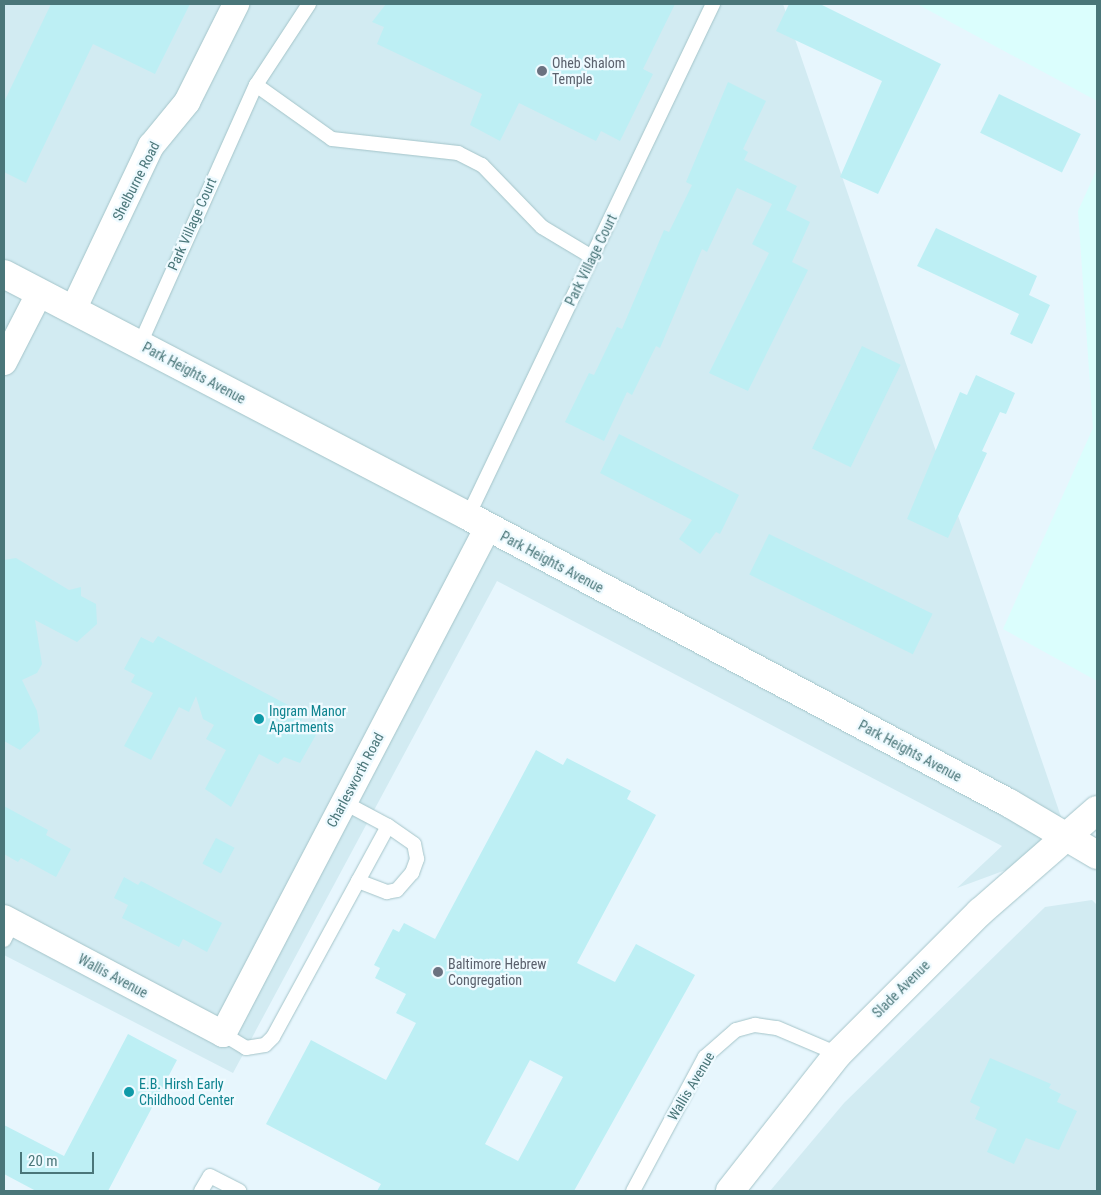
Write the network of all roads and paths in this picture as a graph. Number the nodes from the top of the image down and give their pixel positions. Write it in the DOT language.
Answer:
graph roads {
  1 [pos="236,4"];
  2 [pos="309,4"];
  3 [pos="713,4"];
  4 [pos="256,85"];
  5 [pos="592,257"];
  6 [pos="4,274"];
  7 [pos="39,294"];
  8 [pos="73,310"];
  9 [pos="140,344"];
  10 [pos="4,362"];
  11 [pos="478,522"];
  12 [pos="344,802"];
  13 [pos="1097,810"];
  14 [pos="388,826"];
  15 [pos="1067,836"];
  16 [pos="1097,855"];
  17 [pos="358,880"];
  18 [pos="7,927"];
  19 [pos="223,1034"];
  20 [pos="838,1054"];
  21 [pos="200,1191"];
  22 [pos="239,1191"];
  23 [pos="633,1191"];
  24 [pos="730,1191"];
  1 -- 8 [label="street, Shelburne Road"];
  2 -- 4 [label="lane, Park Village Court"];
  3 -- 5 [label="lane, Park Village Court"];
  4 -- 5 [label="lane"];
  4 -- 9 [label="lane, Park Village Court"];
  5 -- 11 [label="lane, Park Village Court"];
  6 -- 7 [label="main road, Park Heights Avenue"];
  7 -- 8 [label="main road, Park Heights Avenue"];
  7 -- 10 [label="street"];
  8 -- 9 [label="main road, Park Heights Avenue"];
  9 -- 11 [label="main road, Park Heights Avenue"];
  11 -- 12 [label="street, Charlesworth Road"];
  11 -- 15 [label="main road, Park Heights Avenue"];
  12 -- 14 [label="lane"];
  12 -- 19 [label="street, Charlesworth Road"];
  13 -- 15 [label="main road, Slade Avenue"];
  14 -- 17 [label="lane"];
  14 -- 17 [label="lane"];
  15 -- 16 [label="main road, Park Heights Avenue"];
  15 -- 20 [label="main road, Slade Avenue"];
  17 -- 19 [label="lane"];
  18 -- 19 [label="street, Wallis Avenue"];
  20 -- 23 [label="lane, Wallis Avenue"];
  20 -- 24 [label="main road, Slade Avenue"];
  21 -- 22 [label="lane"];
}
